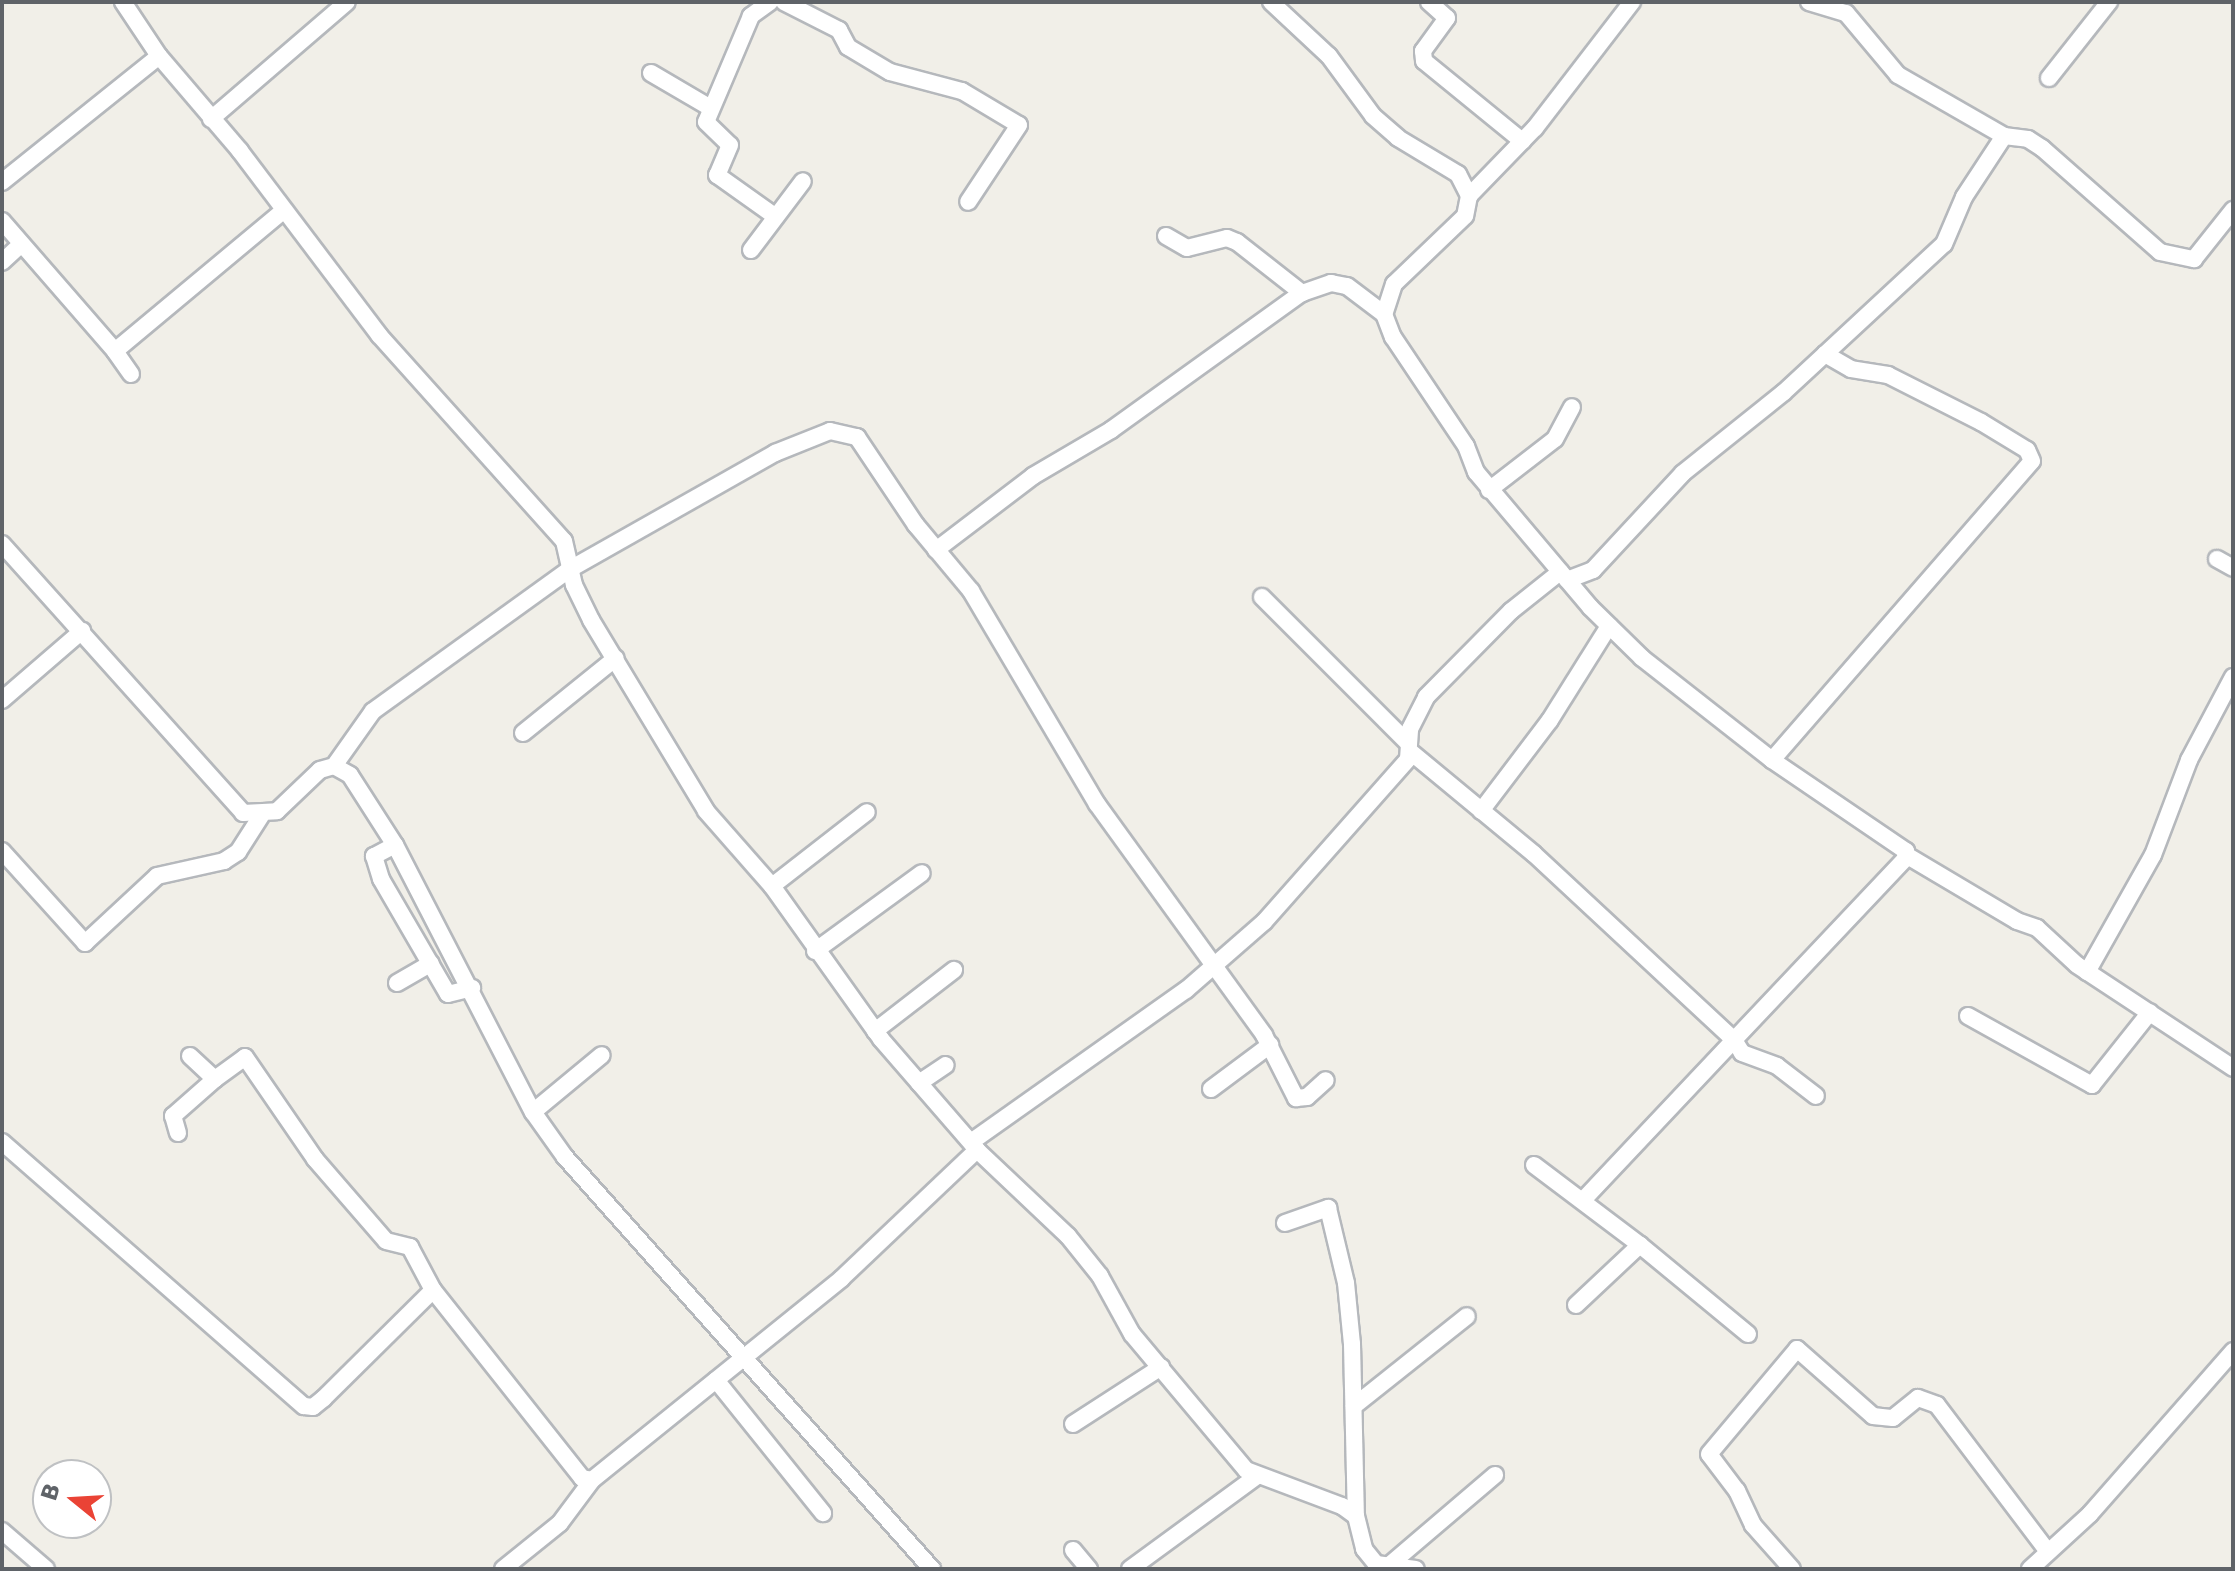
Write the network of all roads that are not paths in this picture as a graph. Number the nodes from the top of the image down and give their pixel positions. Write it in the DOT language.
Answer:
graph roads {
  1 [pos="123,2"];
  2 [pos="347,2"];
  3 [pos="770,2"];
  4 [pos="784,2"];
  5 [pos="1271,2"];
  6 [pos="1429,2"];
  7 [pos="1632,2"];
  8 [pos="1809,2"];
  9 [pos="2109,2"];
  10 [pos="159,56"];
  11 [pos="651,73"];
  12 [pos="2049,78"];
  13 [pos="709,107"];
  14 [pos="211,119"];
  15 [pos="2004,136"];
  16 [pos="1522,141"];
  17 [pos="803,181"];
  18 [pos="2,182"];
  19 [pos="1469,196"];
  20 [pos="968,202"];
  21 [pos="284,210"];
  22 [pos="2233,210"];
  23 [pos="776,217"];
  24 [pos="2,221"];
  25 [pos="1166,236"];
  26 [pos="19,246"];
  27 [pos="751,250"];
  28 [pos="2,262"];
  29 [pos="1302,293"];
  30 [pos="1384,314"];
  31 [pos="115,351"];
  32 [pos="1825,354"];
  33 [pos="131,374"];
  34 [pos="1572,407"];
  35 [pos="1489,490"];
  36 [pos="2,544"];
  37 [pos="936,550"];
  38 [pos="2217,559"];
  39 [pos="2233,568"];
  40 [pos="570,569"];
  41 [pos="1563,576"];
  42 [pos="1262,597"];
  43 [pos="1609,626"];
  44 [pos="82,631"];
  45 [pos="616,658"];
  46 [pos="2233,677"];
  47 [pos="2,700"];
  48 [pos="523,733"];
  49 [pos="1410,748"];
  50 [pos="1772,760"];
  51 [pos="334,766"];
  52 [pos="1481,811"];
  53 [pos="867,812"];
  54 [pos="261,816"];
  55 [pos="395,845"];
  56 [pos="2,851"];
  57 [pos="1906,855"];
  58 [pos="922,873"];
  59 [pos="772,886"];
  60 [pos="815,951"];
  61 [pos="431,963"];
  62 [pos="1215,964"];
  63 [pos="954,970"];
  64 [pos="2087,972"];
  65 [pos="397,983"];
  66 [pos="472,988"];
  67 [pos="2150,1012"];
  68 [pos="1968,1016"];
  69 [pos="875,1031"];
  70 [pos="1734,1040"];
  71 [pos="1270,1045"];
  72 [pos="602,1055"];
  73 [pos="190,1056"];
  74 [pos="946,1065"];
  75 [pos="2233,1068"];
  76 [pos="215,1079"];
  77 [pos="1326,1080"];
  78 [pos="919,1083"];
  79 [pos="1211,1089"];
  80 [pos="1816,1096"];
  81 [pos="533,1112"];
  82 [pos="178,1133"];
  83 [pos="2,1142"];
  84 [pos="974,1146"];
  85 [pos="1534,1165"];
  86 [pos="1583,1200"];
  87 [pos="1285,1223"];
  88 [pos="1640,1245"];
  89 [pos="433,1290"];
  90 [pos="1576,1305"];
  91 [pos="1467,1316"];
  92 [pos="1748,1334"];
  93 [pos="2233,1351"];
  94 [pos="741,1358"];
  95 [pos="1161,1367"];
  96 [pos="716,1380"];
  97 [pos="1354,1406"];
  98 [pos="1073,1424"];
  99 [pos="1495,1475"];
  100 [pos="1257,1476"];
  101 [pos="592,1480"];
  102 [pos="823,1513"];
  103 [pos="1356,1516"];
  104 [pos="2,1531"];
  105 [pos="1073,1550"];
  106 [pos="2048,1552"];
  107 [pos="1388,1566"];
  108 [pos="46,1569"];
  109 [pos="503,1569"];
  110 [pos="932,1569"];
  111 [pos="1089,1569"];
  112 [pos="1130,1569"];
  113 [pos="1416,1569"];
  114 [pos="1792,1569"];
  115 [pos="2030,1569"];
  1 -- 10 [label="street"];
  2 -- 14 [label="street"];
  3 -- 13 [label="street"];
  4 -- 20 [label="street"];
  5 -- 19 [label="street"];
  6 -- 16 [label="street"];
  7 -- 16 [label="street"];
  8 -- 15 [label="street"];
  9 -- 12 [label="street"];
  10 -- 14 [label="street"];
  10 -- 18 [label="street"];
  11 -- 13 [label="street"];
  13 -- 23 [label="street"];
  14 -- 21 [label="street"];
  15 -- 22 [label="street"];
  15 -- 32 [label="street"];
  16 -- 19 [label="street"];
  17 -- 23 [label="street"];
  19 -- 30 [label="street"];
  21 -- 31 [label="street"];
  21 -- 40 [label="street"];
  23 -- 27 [label="street"];
  24 -- 26 [label="street"];
  25 -- 29 [label="street"];
  26 -- 28 [label="street"];
  26 -- 31 [label="street"];
  29 -- 30 [label="street"];
  29 -- 37 [label="street"];
  30 -- 35 [label="street"];
  31 -- 33 [label="street"];
  32 -- 41 [label="street"];
  32 -- 50 [label="street"];
  34 -- 35 [label="street"];
  35 -- 41 [label="street"];
  36 -- 44 [label="street"];
  37 -- 40 [label="street"];
  37 -- 62 [label="street"];
  38 -- 39 [label="street"];
  40 -- 45 [label="street"];
  40 -- 51 [label="street"];
  41 -- 43 [label="street"];
  41 -- 49 [label="street"];
  42 -- 49 [label="street"];
  43 -- 50 [label="street"];
  43 -- 52 [label="street"];
  44 -- 47 [label="street"];
  44 -- 54 [label="street"];
  45 -- 48 [label="street"];
  45 -- 59 [label="street"];
  46 -- 64 [label="street"];
  49 -- 52 [label="street"];
  49 -- 62 [label="street"];
  50 -- 57 [label="street"];
  51 -- 54 [label="street"];
  51 -- 55 [label="street"];
  52 -- 70 [label="street"];
  53 -- 59 [label="street"];
  54 -- 56 [label="street"];
  55 -- 61 [label="street"];
  55 -- 66 [label="street"];
  57 -- 64 [label="street"];
  57 -- 70 [label="street"];
  58 -- 60 [label="street"];
  59 -- 60 [label="street"];
  60 -- 69 [label="street"];
  61 -- 65 [label="street"];
  61 -- 66 [label="street"];
  62 -- 71 [label="street"];
  62 -- 84 [label="street"];
  63 -- 69 [label="street"];
  64 -- 67 [label="street"];
  66 -- 81 [label="street"];
  67 -- 68 [label="street"];
  67 -- 75 [label="street"];
  69 -- 78 [label="street"];
  70 -- 80 [label="street"];
  70 -- 86 [label="street"];
  71 -- 77 [label="street"];
  71 -- 79 [label="street"];
  72 -- 81 [label="street"];
  73 -- 76 [label="street"];
  74 -- 78 [label="street"];
  76 -- 82 [label="street"];
  76 -- 89 [label="street"];
  78 -- 84 [label="street"];
  81 -- 94 [label="street"];
  83 -- 89 [label="street"];
  84 -- 94 [label="street"];
  84 -- 95 [label="street"];
  85 -- 86 [label="street"];
  86 -- 88 [label="street"];
  87 -- 97 [label="street"];
  88 -- 90 [label="street"];
  88 -- 92 [label="street"];
  89 -- 101 [label="street"];
  91 -- 97 [label="street"];
  93 -- 106 [label="street"];
  94 -- 96 [label="street"];
  94 -- 110 [label="street"];
  95 -- 98 [label="street"];
  95 -- 100 [label="street"];
  96 -- 101 [label="street"];
  96 -- 102 [label="street"];
  97 -- 103 [label="street"];
  99 -- 107 [label="street"];
  100 -- 103 [label="street"];
  100 -- 112 [label="street"];
  101 -- 109 [label="street"];
  103 -- 107 [label="street"];
  104 -- 108 [label="street"];
  105 -- 111 [label="street"];
  106 -- 114 [label="street"];
  106 -- 115 [label="street"];
  107 -- 113 [label="street"];
}
